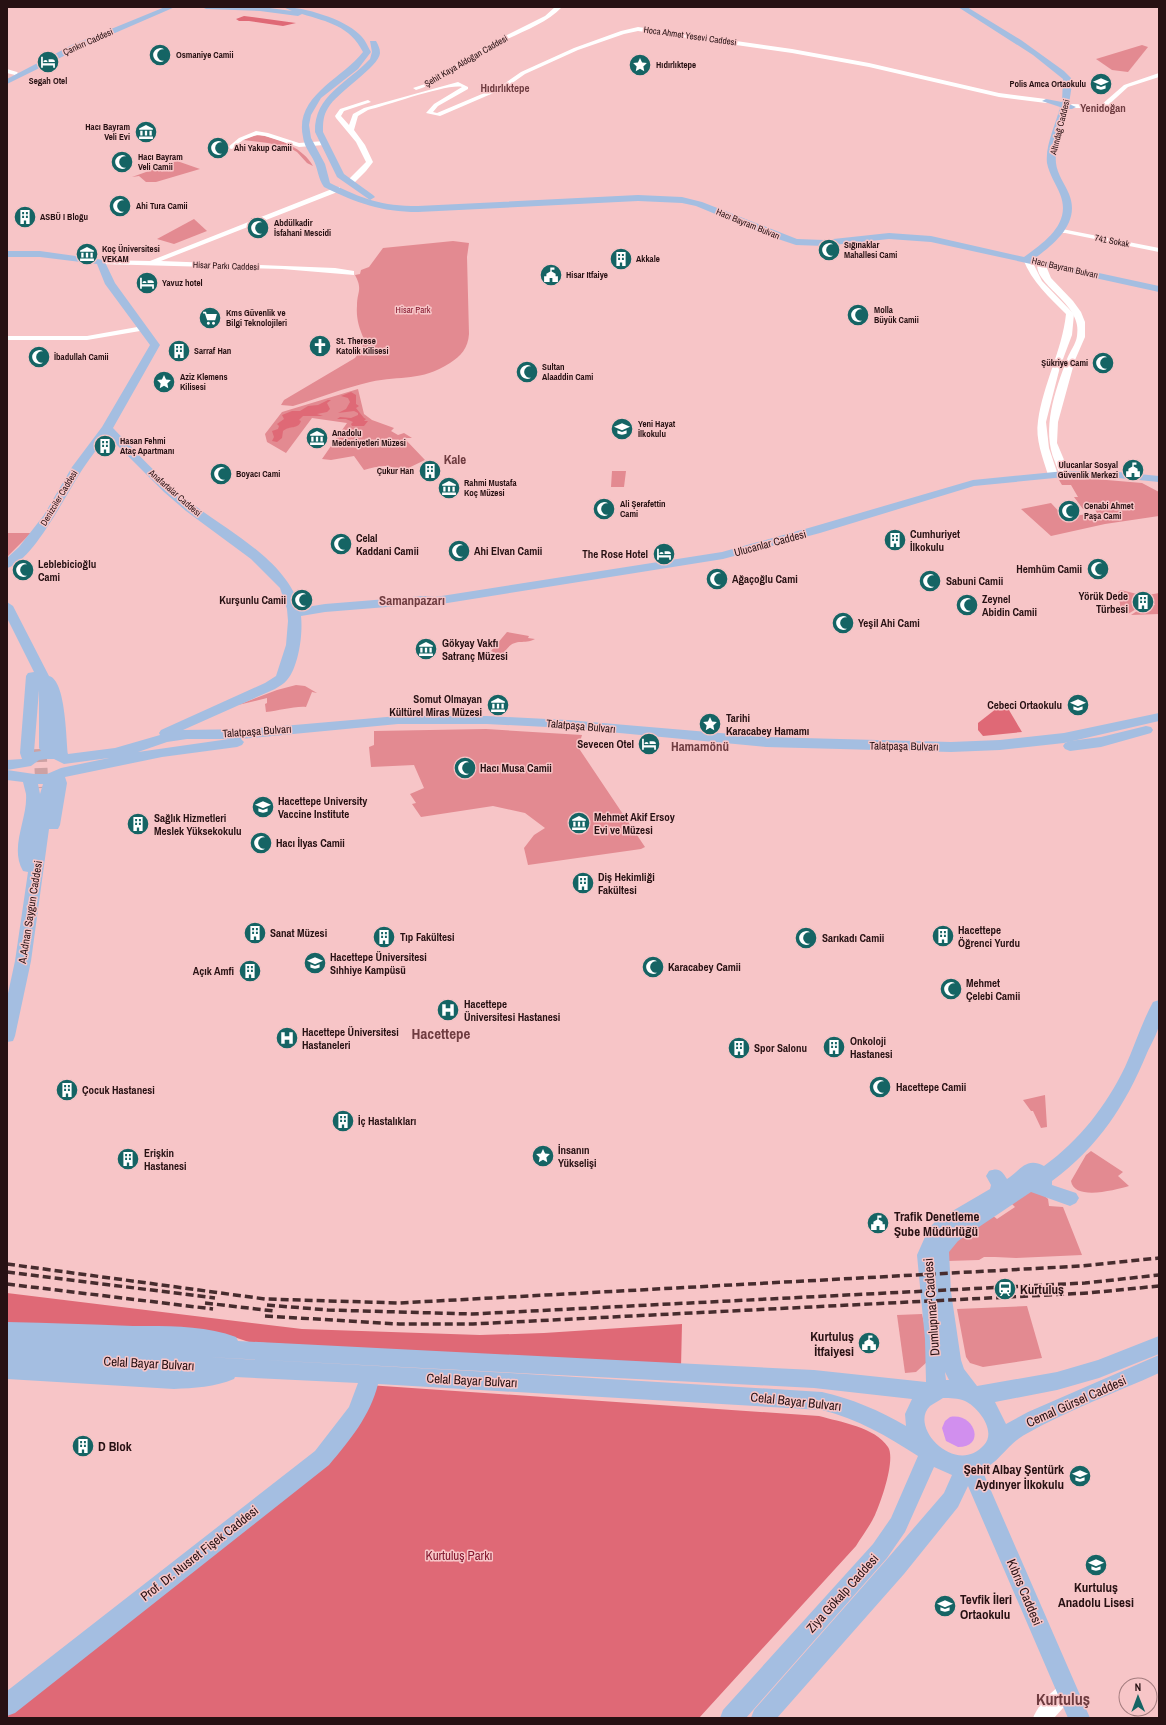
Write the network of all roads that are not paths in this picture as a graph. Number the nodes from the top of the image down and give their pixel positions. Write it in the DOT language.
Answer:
graph roads {
  1 [pos="171,7"];
  2 [pos="181,7"];
  3 [pos="206,7"];
  4 [pos="250,7"];
  5 [pos="288,7"];
  6 [pos="311,7"];
  7 [pos="559,7"];
  8 [pos="962,7"];
  9 [pos="967,7"];
  10 [pos="226,8"];
  11 [pos="162,9"];
  12 [pos="328,20"];
  13 [pos="7,71"];
  14 [pos="15,73"];
  15 [pos="1159,75"];
  16 [pos="7,78"];
  17 [pos="7,82"];
  18 [pos="1046,101"];
  19 [pos="1069,106"];
  20 [pos="351,130"];
  21 [pos="324,143"];
  22 [pos="310,145"];
  23 [pos="230,148"];
  24 [pos="368,166"];
  25 [pos="340,175"];
  26 [pos="324,181"];
  27 [pos="350,182"];
  28 [pos="337,189"];
  29 [pos="1065,231"];
  30 [pos="1159,250"];
  31 [pos="7,254"];
  32 [pos="29,257"];
  33 [pos="1030,257"];
  34 [pos="7,258"];
  35 [pos="1043,260"];
  36 [pos="101,262"];
  37 [pos="149,263"];
  38 [pos="351,273"];
  39 [pos="1159,283"];
  40 [pos="1159,289"];
  41 [pos="142,328"];
  42 [pos="7,338"];
  43 [pos="107,428"];
  44 [pos="99,437"];
  45 [pos="116,438"];
  46 [pos="1059,474"];
  47 [pos="1102,474"];
  48 [pos="1159,479"];
  49 [pos="1144,481"];
  50 [pos="1159,483"];
  51 [pos="1159,490"];
  52 [pos="7,564"];
  53 [pos="7,606"];
  54 [pos="295,619"];
  55 [pos="7,622"];
  56 [pos="38,675"];
  57 [pos="218,708"];
  58 [pos="1159,717"];
  59 [pos="1159,727"];
  60 [pos="186,734"];
  61 [pos="227,735"];
  62 [pos="159,747"];
  63 [pos="43,748"];
  64 [pos="62,758"];
  65 [pos="7,765"];
  66 [pos="28,769"];
  67 [pos="7,775"];
  68 [pos="52,781"];
  69 [pos="32,867"];
  70 [pos="7,998"];
  71 [pos="1159,1006"];
  72 [pos="7,1036"];
  73 [pos="1036,1179"];
  74 [pos="7,1331"];
  75 [pos="7,1342"];
  76 [pos="1159,1344"];
  77 [pos="7,1356"];
  78 [pos="196,1357"];
  79 [pos="246,1360"];
  80 [pos="1159,1364"];
  81 [pos="7,1370"];
  82 [pos="368,1383"];
  83 [pos="935,1392"];
  84 [pos="972,1394"];
  85 [pos="996,1445"];
  86 [pos="928,1451"];
  87 [pos="967,1466"];
  88 [pos="1067,1691"];
  89 [pos="7,1705"];
  90 [pos="731,1718"];
  91 [pos="762,1718"];
  92 [pos="1042,1718"];
  93 [pos="1079,1718"];
  1 -- 11 [label="main road, Çankırı Caddesi"];
  2 -- 11 [label="main road"];
  3 -- 10 [label="main road"];
  4 -- 10 [label="main road"];
  5 -- 12 [label="main road"];
  6 -- 21 [label="main road, Hacı Bayram Bulvarı"];
  7 -- 20 [label="street, Şehit Kaya Aldoğan Caddesi"];
  8 -- 19 [label="main road, Altındağ Caddesi"];
  9 -- 19 [label="main road, Altındağ Caddesi"];
  10 -- 12 [label="main road"];
  11 -- 14 [label="main road, Çankırı Caddesi"];
  11 -- 17 [label="main road, Çankırı Caddesi"];
  12 -- 22 [label="main road"];
  13 -- 14 [label="street"];
  14 -- 16 [label="main road, Çankırı Caddesi"];
  15 -- 19 [label="street"];
  18 -- 19 [label="main road, Hoca Ahmet Yesevi Caddesi"];
  18 -- 20 [label="street, Hoca Ahmet Yesevi Caddesi"];
  19 -- 29 [label="main road, Altındağ Caddesi"];
  19 -- 33 [label="main road, Altındağ Caddesi"];
  20 -- 24 [label="street, Şehit Kaya Aldoğan Caddesi"];
  21 -- 22 [label="street"];
  21 -- 25 [label="main road, Hacı Bayram Bulvarı"];
  22 -- 23 [label="street"];
  22 -- 26 [label="main road"];
  24 -- 25 [label="street"];
  24 -- 27 [label="street"];
  25 -- 26 [label="main road"];
  25 -- 27 [label="main road, Hacı Bayram Bulvarı"];
  26 -- 28 [label="main road, Hacı Bayram Bulvarı"];
  26 -- 37 [label="street"];
  27 -- 28 [label="main road"];
  27 -- 33 [label="main road, Hacı Bayram Bulvarı"];
  28 -- 33 [label="main road, Hacı Bayram Bulvarı"];
  28 -- 37 [label="street"];
  29 -- 30 [label="street, 741 Sokak"];
  29 -- 35 [label="main road, Altındağ Caddesi"];
  31 -- 32 [label="main road"];
  32 -- 34 [label="main road"];
  32 -- 36 [label="main road"];
  33 -- 35 [label="main road, Hacı Bayram Bulvarı"];
  33 -- 46 [label="street"];
  35 -- 39 [label="main road, Hacı Bayram Bulvarı"];
  35 -- 40 [label="main road, Hacı Bayram Bulvarı"];
  35 -- 46 [label="street"];
  36 -- 37 [label="street, Hisar Parkı Caddesi"];
  36 -- 41 [label="main road"];
  37 -- 38 [label="street, Hisar Parkı Caddesi"];
  41 -- 42 [label="street"];
  41 -- 43 [label="main road"];
  43 -- 44 [label="main road, Denizciler Caddesi"];
  43 -- 45 [label="main road, Anafartalar Caddesi"];
  44 -- 45 [label="main road"];
  44 -- 52 [label="main road, Denizciler Caddesi"];
  45 -- 54 [label="main road, Anafartalar Caddesi"];
  46 -- 47 [label="main road, Ulucanlar Caddesi"];
  46 -- 54 [label="main road, Ulucanlar Caddesi"];
  47 -- 48 [label="main road, Ulucanlar Caddesi"];
  47 -- 49 [label="main road, Ulucanlar Caddesi"];
  49 -- 50 [label="main road, Ulucanlar Caddesi"];
  49 -- 51 [label="main road"];
  53 -- 56 [label="main road"];
  54 -- 57 [label="main road, Anafartalar Caddesi"];
  55 -- 56 [label="main road"];
  56 -- 63 [label="main road"];
  56 -- 64 [label="main road"];
  56 -- 66 [label="main road"];
  57 -- 60 [label="main road"];
  57 -- 61 [label="main road"];
  57 -- 62 [label="main road"];
  58 -- 61 [label="main road, Talatpaşa Bulvarı"];
  59 -- 62 [label="main road, Talatpaşa Bulvarı"];
  60 -- 61 [label="main road, Talatpaşa Bulvarı"];
  60 -- 62 [label="main road, Talatpaşa Bulvarı"];
  62 -- 64 [label="main road, Talatpaşa Bulvarı"];
  62 -- 68 [label="main road, Talatpaşa Bulvarı"];
  64 -- 66 [label="main road, Talatpaşa Bulvarı"];
  64 -- 68 [label="main road, A.Adnan Saygun Caddesi"];
  65 -- 66 [label="main road, Talatpaşa Bulvarı"];
  66 -- 67 [label="main road, Talatpaşa Bulvarı"];
  66 -- 68 [label="main road, Talatpaşa Bulvarı"];
  66 -- 69 [label="main road"];
  68 -- 69 [label="main road, A.Adnan Saygun Caddesi"];
  69 -- 70 [label="main road, A.Adnan Saygun Caddesi"];
  69 -- 72 [label="main road, A.Adnan Saygun Caddesi"];
  71 -- 73 [label="main road, Dumlupınar Caddesi"];
  73 -- 83 [label="main road, Dumlupınar Caddesi"];
  73 -- 84 [label="main road"];
  74 -- 79 [label="main road"];
  75 -- 78 [label="main road, Celal Bayar Bulvarı"];
  76 -- 84 [label="main road, Cemal Gürsel Caddesi"];
  77 -- 78 [label="main road, Celal Bayar Bulvarı"];
  78 -- 79 [label="main road, Celal Bayar Bulvarı"];
  79 -- 81 [label="main road"];
  79 -- 83 [label="main road, Celal Bayar Bulvarı"];
  79 -- 86 [label="main road, Celal Bayar Bulvarı"];
  80 -- 85 [label="main road, Cemal Gürsel Caddesi"];
  82 -- 89 [label="main road, Prof. Dr. Nusret Fişek Caddesi"];
  83 -- 84 [label="main road"];
  83 -- 86 [label="main road"];
  84 -- 85 [label="main road"];
  85 -- 87 [label="main road"];
  86 -- 87 [label="main road"];
  86 -- 90 [label="main road, Ziya Gökalp Caddesi"];
  87 -- 88 [label="main road, Kıbrıs Caddesi"];
  87 -- 91 [label="main road, Ziya Gökalp Caddesi"];
  88 -- 92 [label="street"];
  88 -- 93 [label="main road, Kıbrıs Caddesi"];
}
